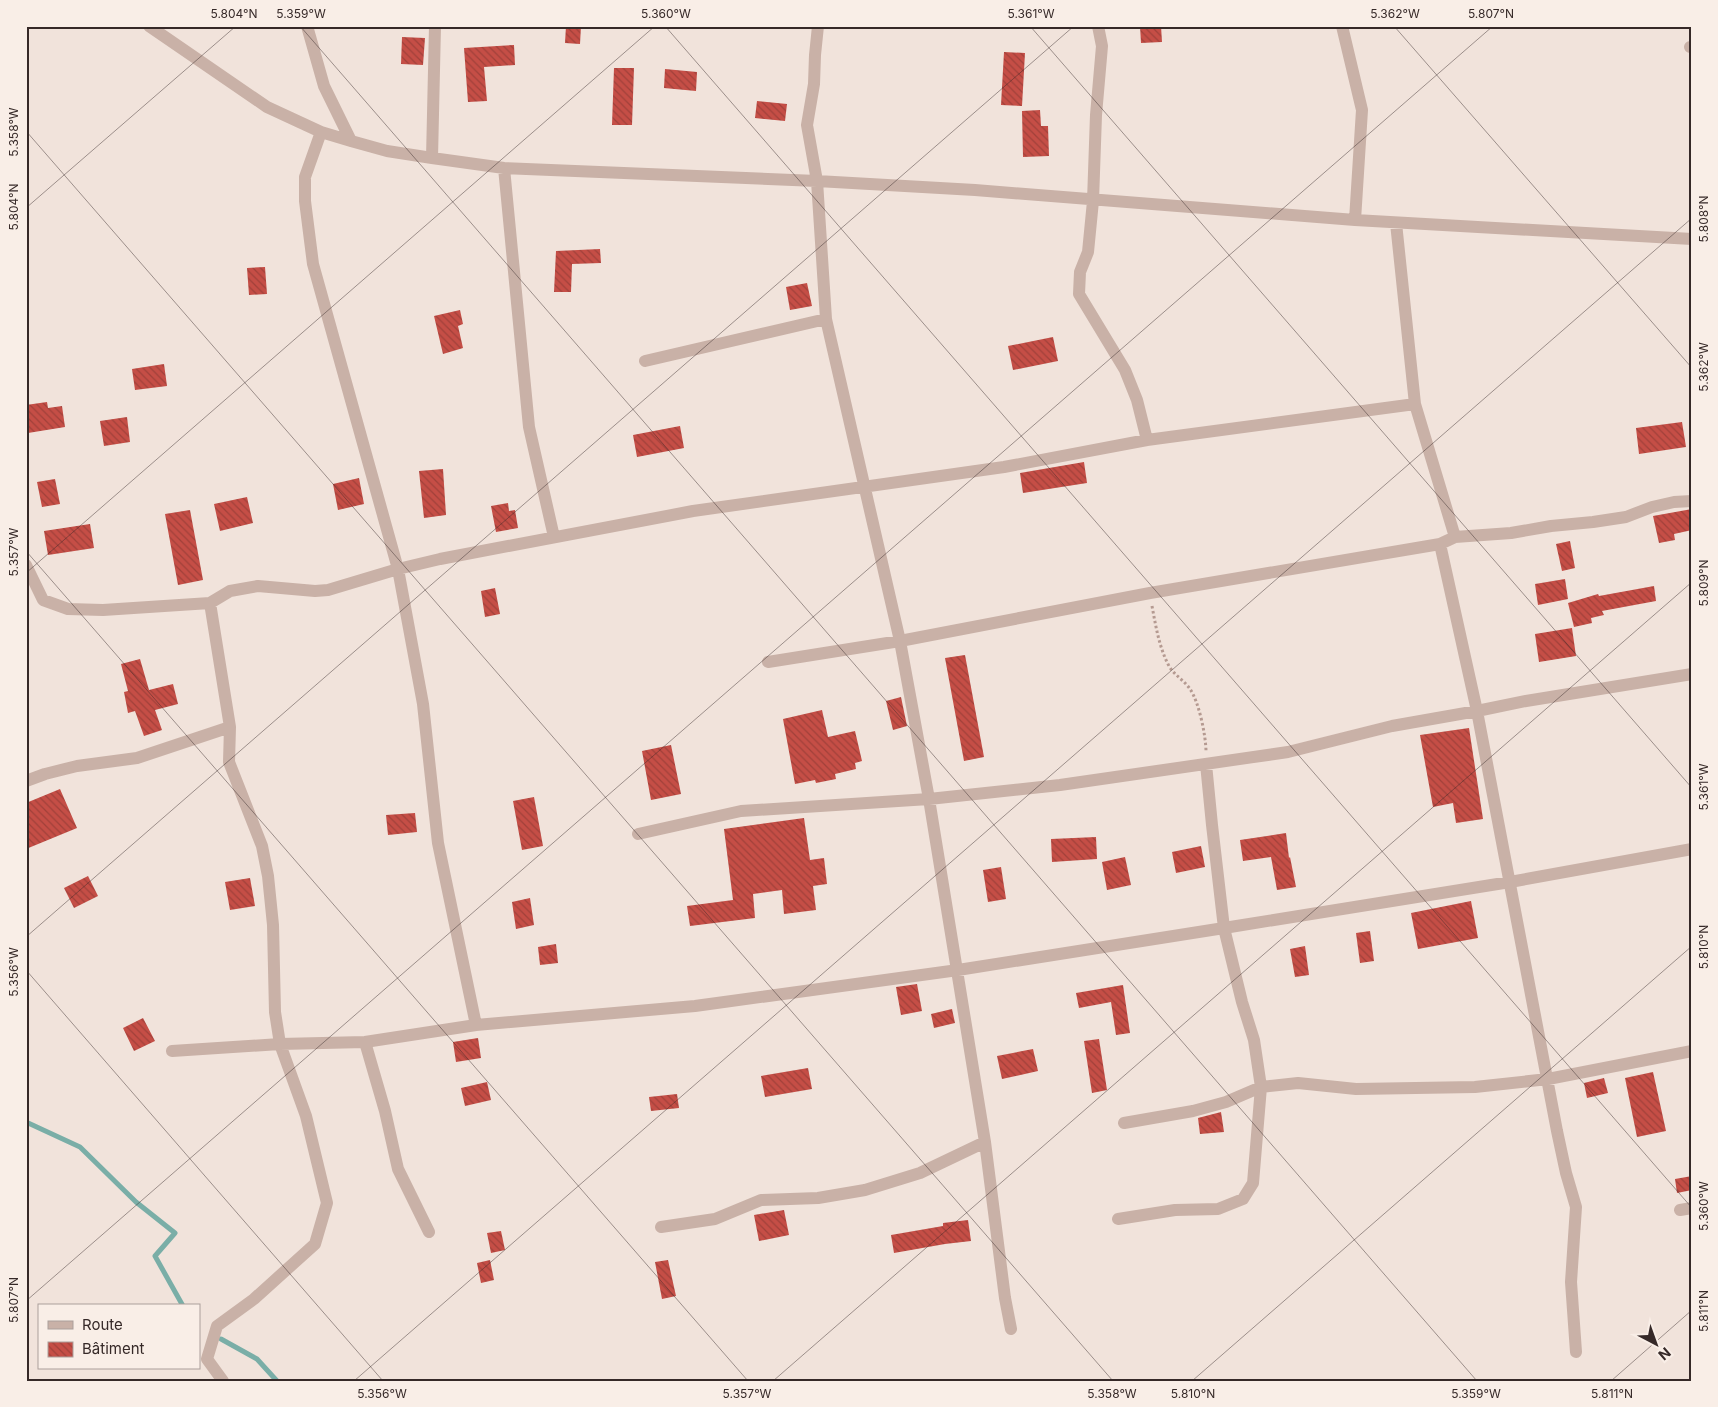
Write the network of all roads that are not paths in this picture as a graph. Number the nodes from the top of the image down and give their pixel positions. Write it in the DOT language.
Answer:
graph roads {
  1 [pos="149,26"];
  2 [pos="307,26"];
  3 [pos="435,26"];
  4 [pos="818,26"];
  5 [pos="1098,26"];
  6 [pos="1342,26"];
  7 [pos="321,132"];
  8 [pos="351,142"];
  9 [pos="432,158"];
  10 [pos="504,168"];
  11 [pos="818,181"];
  12 [pos="1093,201"];
  13 [pos="1355,220"];
  14 [pos="1396,223"];
  15 [pos="1692,239"];
  16 [pos="826,319"];
  17 [pos="645,360"];
  18 [pos="1415,404"];
  19 [pos="1147,440"];
  20 [pos="865,488"];
  21 [pos="1692,501"];
  22 [pos="554,537"];
  23 [pos="1454,537"];
  24 [pos="1440,544"];
  25 [pos="26,565"];
  26 [pos="398,569"];
  27 [pos="210,603"];
  28 [pos="900,641"];
  29 [pos="768,662"];
  30 [pos="1692,674"];
  31 [pos="1477,711"];
  32 [pos="230,727"];
  33 [pos="1206,764"];
  34 [pos="26,781"];
  35 [pos="930,799"];
  36 [pos="638,834"];
  37 [pos="1692,849"];
  38 [pos="1510,882"];
  39 [pos="1224,928"];
  40 [pos="958,970"];
  41 [pos="476,1025"];
  42 [pos="366,1042"];
  43 [pos="280,1044"];
  44 [pos="172,1051"];
  45 [pos="1692,1051"];
  46 [pos="1548,1079"];
  47 [pos="1261,1087"];
  48 [pos="1124,1123"];
  49 [pos="985,1142"];
  50 [pos="1118,1219"];
  51 [pos="661,1227"];
  52 [pos="429,1232"];
  53 [pos="1011,1329"];
  54 [pos="1576,1352"];
  55 [pos="223,1381"];
  1 -- 7 [label="street"];
  2 -- 8 [label="street"];
  3 -- 9 [label="street"];
  4 -- 11 [label="street"];
  5 -- 12 [label="street"];
  6 -- 13 [label="street"];
  7 -- 8 [label="street"];
  7 -- 26 [label="street"];
  8 -- 9 [label="street"];
  9 -- 10 [label="street"];
  10 -- 11 [label="street"];
  10 -- 22 [label="street"];
  11 -- 12 [label="street"];
  11 -- 16 [label="street"];
  12 -- 13 [label="street"];
  12 -- 19 [label="street"];
  13 -- 14 [label="street"];
  14 -- 15 [label="street"];
  14 -- 18 [label="street"];
  16 -- 17 [label="street"];
  16 -- 20 [label="street"];
  18 -- 19 [label="street"];
  18 -- 23 [label="street"];
  19 -- 20 [label="street"];
  20 -- 22 [label="street"];
  20 -- 28 [label="street"];
  21 -- 23 [label="street"];
  22 -- 26 [label="street"];
  23 -- 24 [label="street"];
  24 -- 28 [label="street"];
  24 -- 31 [label="street"];
  25 -- 27 [label="street"];
  26 -- 27 [label="street"];
  26 -- 41 [label="street"];
  27 -- 32 [label="street"];
  28 -- 29 [label="street"];
  28 -- 35 [label="street"];
  30 -- 31 [label="street"];
  31 -- 33 [label="street"];
  31 -- 38 [label="street"];
  32 -- 34 [label="street"];
  32 -- 43 [label="street"];
  33 -- 35 [label="street"];
  33 -- 39 [label="street"];
  35 -- 36 [label="street"];
  35 -- 40 [label="street"];
  37 -- 38 [label="street"];
  38 -- 39 [label="street"];
  38 -- 46 [label="street"];
  39 -- 40 [label="street"];
  39 -- 47 [label="street"];
  40 -- 41 [label="street"];
  40 -- 49 [label="street"];
  41 -- 42 [label="street"];
  42 -- 43 [label="street"];
  42 -- 52 [label="street"];
  43 -- 44 [label="street"];
  43 -- 55 [label="street"];
  45 -- 46 [label="street"];
  46 -- 47 [label="street"];
  46 -- 54 [label="street"];
  47 -- 48 [label="street"];
  47 -- 50 [label="street"];
  49 -- 51 [label="street"];
  49 -- 53 [label="street"];
}
